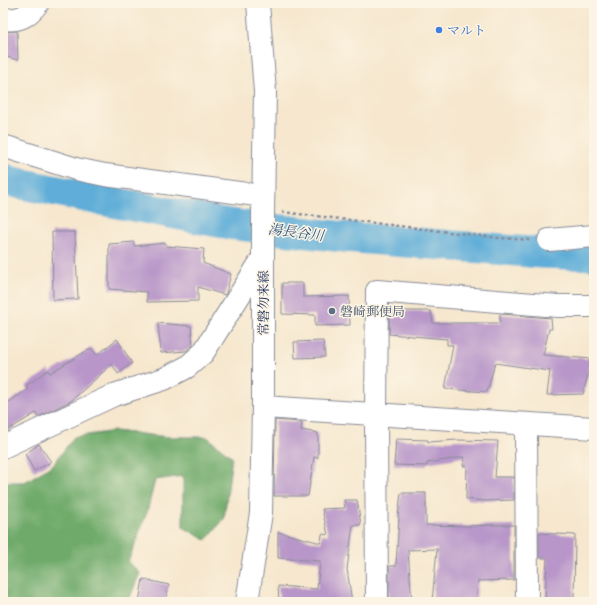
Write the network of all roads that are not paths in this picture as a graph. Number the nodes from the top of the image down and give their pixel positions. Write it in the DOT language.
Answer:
graph roads {
  1 [pos="38,3"];
  2 [pos="258,3"];
  3 [pos="3,19"];
  4 [pos="3,146"];
  5 [pos="263,207"];
  6 [pos="594,236"];
  7 [pos="550,240"];
  8 [pos="263,251"];
  9 [pos="594,306"];
  10 [pos="263,407"];
  11 [pos="376,414"];
  12 [pos="526,424"];
  13 [pos="594,428"];
  14 [pos="3,447"];
  15 [pos="247,602"];
  16 [pos="377,602"];
  17 [pos="527,602"];
  1 -- 3 [label="street"];
  2 -- 5 [label="street, 常磐勿来線"];
  4 -- 5 [label="street"];
  5 -- 8 [label="street, 常磐勿来線"];
  6 -- 7 [label="street"];
  8 -- 10 [label="street, 常磐勿来線"];
  8 -- 14 [label="street"];
  9 -- 11 [label="street"];
  10 -- 11 [label="street"];
  10 -- 15 [label="street, 常磐勿来線"];
  11 -- 12 [label="street"];
  11 -- 16 [label="street"];
  12 -- 13 [label="street"];
  12 -- 17 [label="street"];
}
